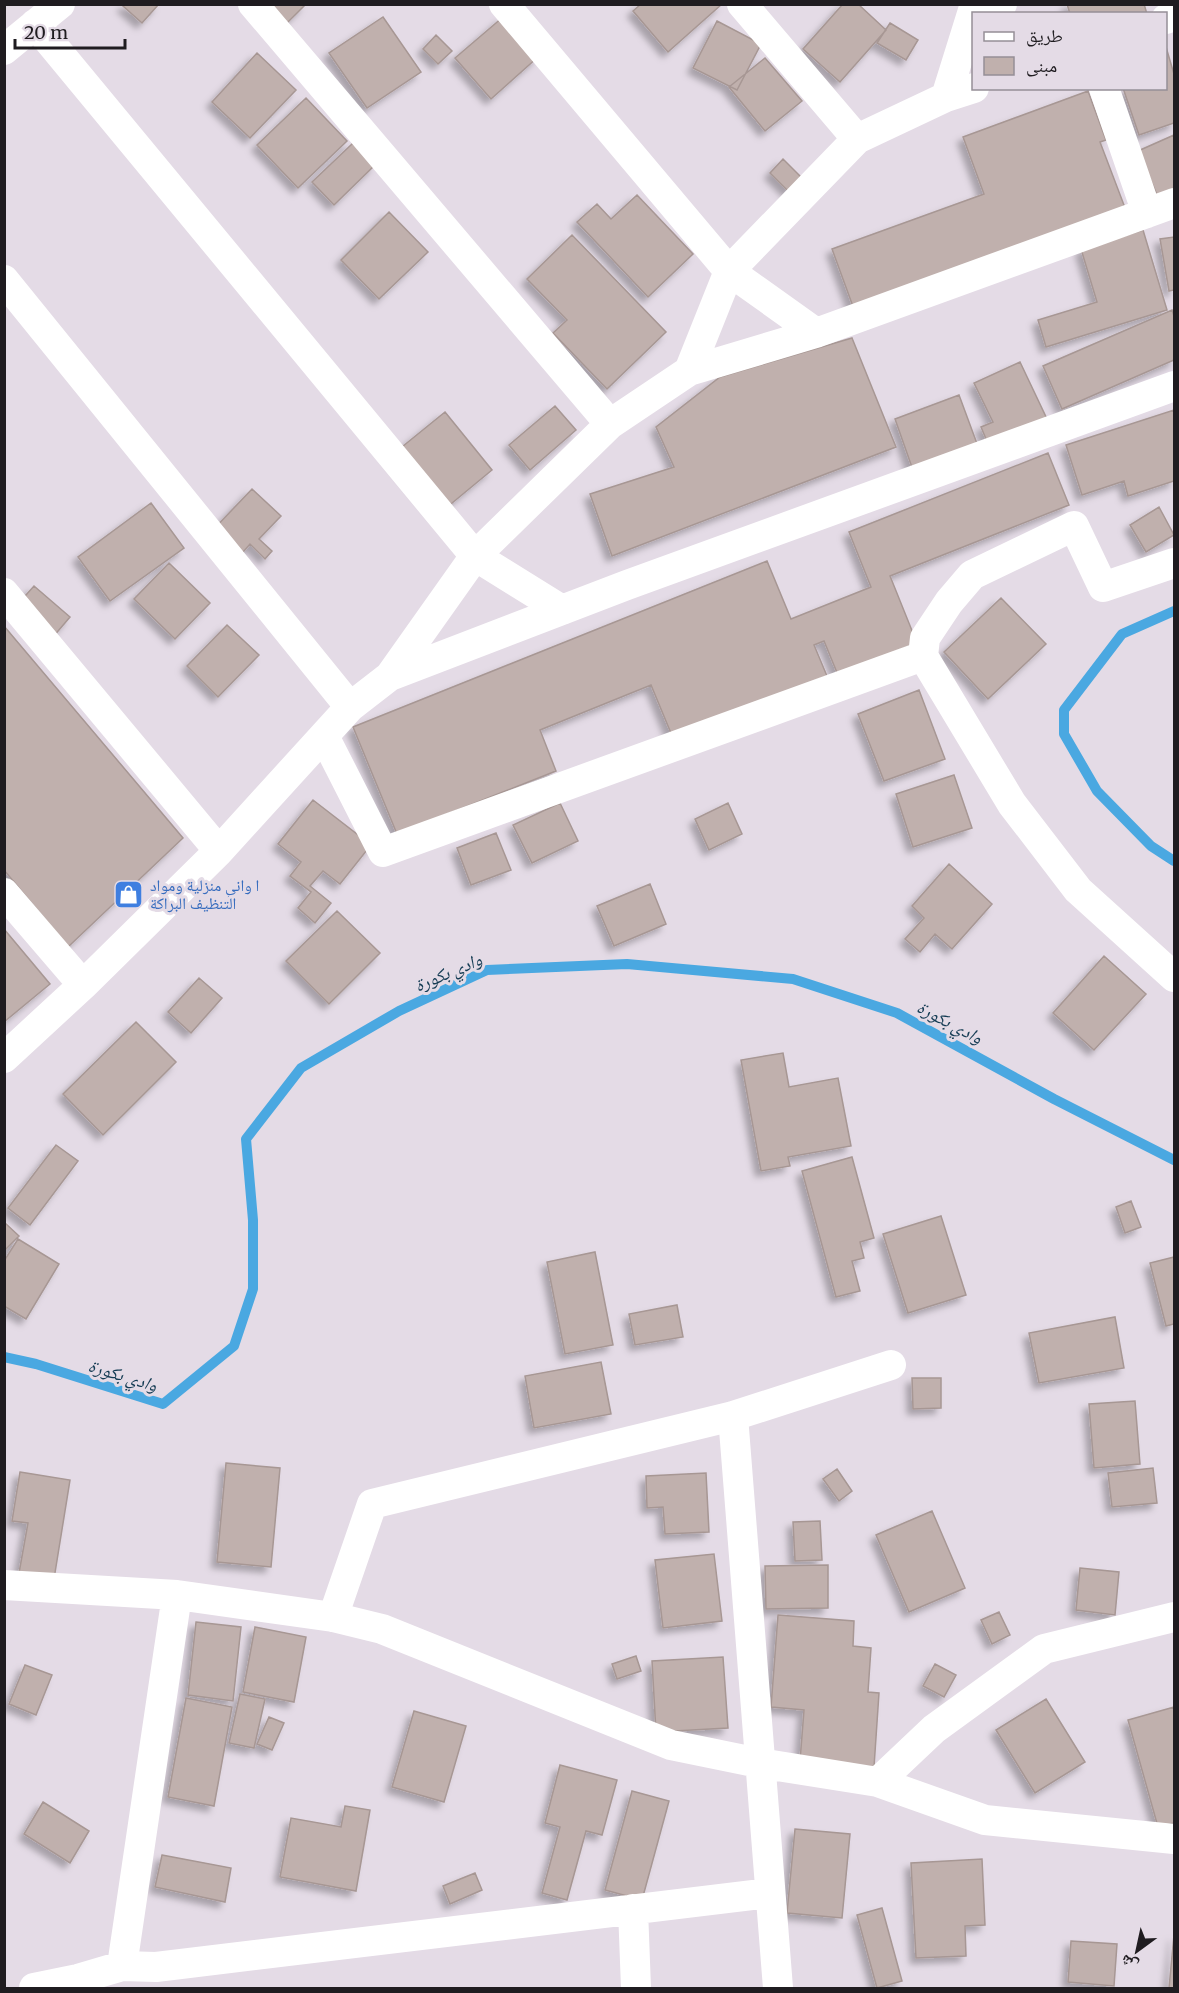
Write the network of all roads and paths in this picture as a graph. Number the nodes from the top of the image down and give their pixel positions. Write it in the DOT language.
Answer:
graph roads {
  1 [pos="60,4"];
  2 [pos="252,4"];
  3 [pos="504,4"];
  4 [pos="742,4"];
  5 [pos="972,22"];
  6 [pos="35,24"];
  7 [pos="4,50"];
  8 [pos="972,58"];
  9 [pos="1105,90"];
  10 [pos="960,93"];
  11 [pos="857,139"];
  12 [pos="1174,203"];
  13 [pos="1147,213"];
  14 [pos="729,271"];
  15 [pos="4,280"];
  16 [pos="816,333"];
  17 [pos="689,371"];
  18 [pos="1174,386"];
  19 [pos="610,424"];
  20 [pos="475,556"];
  21 [pos="1174,563"];
  22 [pos="4,593"];
  23 [pos="562,610"];
  24 [pos="923,656"];
  25 [pos="390,676"];
  26 [pos="350,707"];
  27 [pos="324,736"];
  28 [pos="219,851"];
  29 [pos="4,893"];
  30 [pos="1174,977"];
  31 [pos="83,985"];
  32 [pos="4,1058"];
  33 [pos="891,1365"];
  34 [pos="733,1416"];
  35 [pos="4,1585"];
  36 [pos="177,1595"];
  37 [pos="333,1617"];
  38 [pos="1174,1617"];
  39 [pos="759,1763"];
  40 [pos="878,1782"];
  41 [pos="1174,1839"];
  42 [pos="770,1893"];
  43 [pos="633,1909"];
  44 [pos="122,1966"];
  45 [pos="80,1984"];
  46 [pos="779,1986"];
  47 [pos="34,1989"];
  48 [pos="636,1989"];
  1 -- 6 [label="street"];
  2 -- 19 [label="street"];
  3 -- 14 [label="street"];
  4 -- 11 [label="street"];
  5 -- 10 [label="street"];
  6 -- 7 [label="street"];
  6 -- 20 [label="street"];
  8 -- 10 [label="street"];
  9 -- 13 [label="street"];
  10 -- 11 [label="street"];
  11 -- 14 [label="street"];
  12 -- 13 [label="street"];
  13 -- 16 [label="street"];
  14 -- 16 [label="street"];
  14 -- 17 [label="street"];
  15 -- 26 [label="street"];
  16 -- 17 [label="street"];
  17 -- 19 [label="street"];
  18 -- 23 [label="street"];
  19 -- 20 [label="street"];
  20 -- 23 [label="street"];
  20 -- 25 [label="street"];
  21 -- 24 [label="street"];
  22 -- 28 [label="street"];
  23 -- 25 [label="street"];
  24 -- 27 [label="street"];
  24 -- 30 [label="street"];
  25 -- 26 [label="street"];
  26 -- 27 [label="street"];
  27 -- 28 [label="street"];
  28 -- 31 [label="street"];
  29 -- 31 [label="street"];
  31 -- 32 [label="street"];
  33 -- 34 [label="street"];
  34 -- 37 [label="street"];
  34 -- 39 [label="street"];
  35 -- 36 [label="street"];
  36 -- 37 [label="street"];
  36 -- 44 [label="street"];
  37 -- 39 [label="street"];
  38 -- 40 [label="street"];
  39 -- 40 [label="street"];
  39 -- 42 [label="street"];
  40 -- 41 [label="street"];
  42 -- 43 [label="street"];
  42 -- 46 [label="street"];
  43 -- 44 [label="street"];
  43 -- 48 [label="street"];
  44 -- 45 [label="street"];
  45 -- 47 [label="street"];
}
